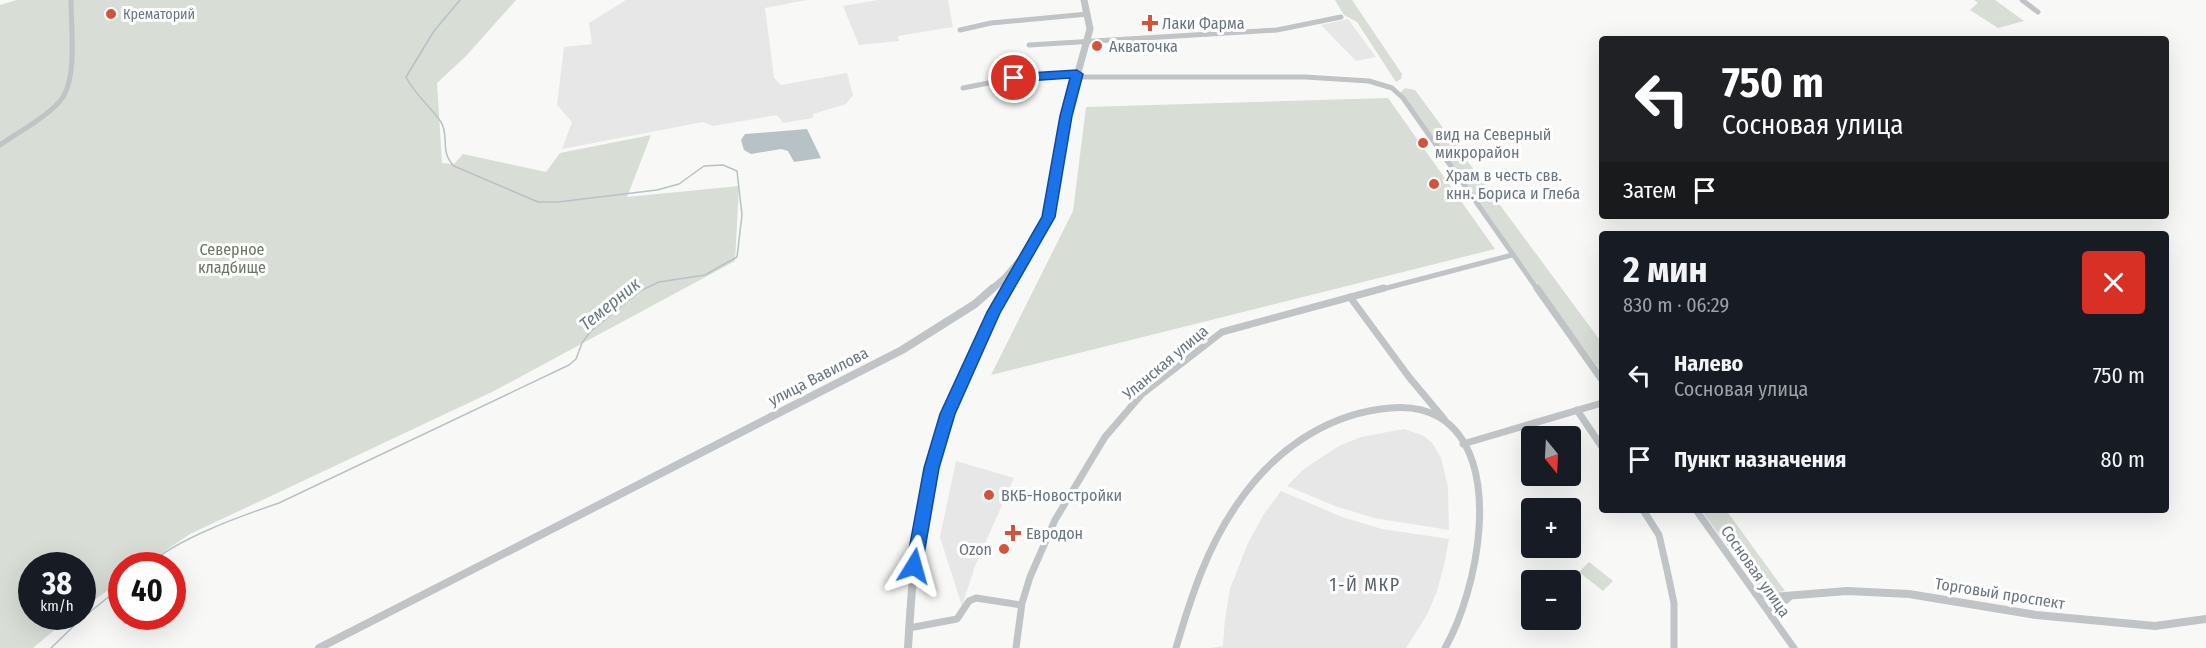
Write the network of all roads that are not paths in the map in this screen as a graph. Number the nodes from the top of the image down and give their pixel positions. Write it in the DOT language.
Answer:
graph roads {
  1 [pos="71,0"];
  2 [pos="1084,0"];
  3 [pos="2022,0"];
  4 [pos="2038,12"];
  5 [pos="1088,14"];
  6 [pos="1341,16"];
  7 [pos="960,30"];
  8 [pos="1086,40"];
  9 [pos="1029,45"];
  10 [pos="1077,76"];
  11 [pos="963,88"];
  12 [pos="0,145"];
  13 [pos="1512,255"];
  14 [pos="1024,256"];
  15 [pos="1350,297"];
  16 [pos="1599,376"];
  17 [pos="1599,404"];
  18 [pos="1577,410"];
  19 [pos="1452,428"];
  20 [pos="1599,443"];
  21 [pos="1463,444"];
  22 [pos="1645,513"];
  23 [pos="1698,513"];
  24 [pos="1756,593"];
  25 [pos="1790,597"];
  26 [pos="1021,605"];
  27 [pos="1772,616"];
  28 [pos="2206,619"];
  29 [pos="909,628"];
  30 [pos="319,648"];
  31 [pos="908,648"];
  32 [pos="1016,648"];
  33 [pos="1176,648"];
  34 [pos="1445,648"];
  35 [pos="1674,648"];
  36 [pos="1794,648"];
  1 -- 12 [label="street"];
  2 -- 5 [label="street, улица Вавилова"];
  3 -- 4 [label="street"];
  5 -- 7 [label="street"];
  5 -- 8 [label="street, улица Вавилова"];
  6 -- 8 [label="street"];
  8 -- 9 [label="street"];
  8 -- 10 [label="street, улица Вавилова"];
  10 -- 11 [label="street"];
  10 -- 13 [label="street"];
  10 -- 14 [label="street, улица Вавилова"];
  13 -- 15 [label="street, Уланская улица"];
  13 -- 16 [label="street"];
  14 -- 29 [label="street, улица Вавилова"];
  14 -- 30 [label="street, улица Вавилова"];
  15 -- 19 [label="street"];
  15 -- 26 [label="street, Уланская улица"];
  17 -- 18 [label="street"];
  18 -- 20 [label="street"];
  18 -- 21 [label="street"];
  19 -- 21 [label="street"];
  19 -- 33 [label="street"];
  21 -- 34 [label="street"];
  22 -- 35 [label="street"];
  23 -- 24 [label="street, Сосновая улица"];
  24 -- 25 [label="street, Торговый проспект"];
  24 -- 27 [label="street, Сосновая улица"];
  25 -- 27 [label="street"];
  25 -- 28 [label="street, Торговый проспект"];
  26 -- 29 [label="street"];
  26 -- 32 [label="street, Уланская улица"];
  27 -- 36 [label="street, Сосновая улица"];
  29 -- 31 [label="street, улица Вавилова"];
}
